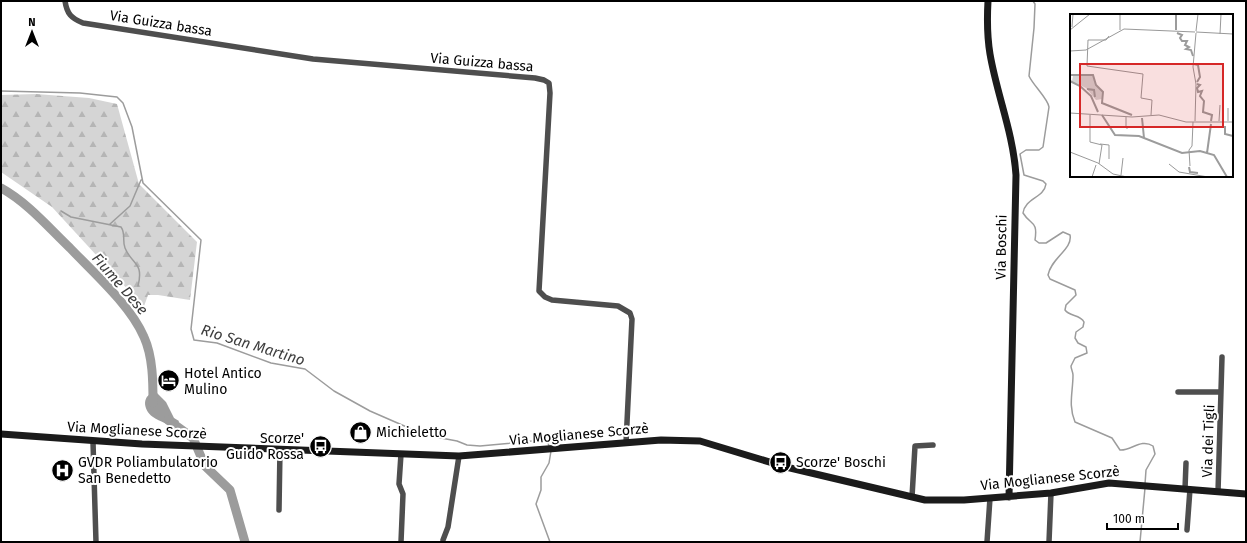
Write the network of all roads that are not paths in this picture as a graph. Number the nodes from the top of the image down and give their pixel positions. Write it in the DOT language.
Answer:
graph roads {
  1 [pos="65,1"];
  2 [pos="988,1"];
  3 [pos="1222,357"];
  4 [pos="1178,392"];
  5 [pos="1221,392"];
  6 [pos="1,434"];
  7 [pos="93,442"];
  8 [pos="626,443"];
  9 [pos="933,445"];
  10 [pos="280,449"];
  11 [pos="401,454"];
  12 [pos="459,456"];
  13 [pos="1186,463"];
  14 [pos="1188,489"];
  15 [pos="1218,492"];
  16 [pos="1051,493"];
  17 [pos="1246,494"];
  18 [pos="1009,496"];
  19 [pos="912,497"];
  20 [pos="990,498"];
  21 [pos="279,510"];
  22 [pos="1187,530"];
  23 [pos="443,540"];
  24 [pos="96,542"];
  25 [pos="401,542"];
  26 [pos="987,542"];
  27 [pos="1049,542"];
  1 -- 8 [label="street, Via Guizza bassa"];
  2 -- 18 [label="main road, Via Boschi"];
  3 -- 5 [label="street, Via dei Tigli"];
  4 -- 5 [label="street, Via dei Tigli"];
  5 -- 15 [label="street, Via dei Tigli"];
  6 -- 7 [label="main road, Via Moglianese Scorzè"];
  7 -- 10 [label="main road, Via Moglianese Scorzè"];
  7 -- 24 [label="street"];
  8 -- 12 [label="main road, Via Moglianese Scorzè"];
  8 -- 19 [label="main road, Via Moglianese Scorzè"];
  9 -- 19 [label="street"];
  10 -- 11 [label="main road, Via Moglianese Scorzè"];
  10 -- 21 [label="street"];
  11 -- 12 [label="main road, Via Moglianese Scorzè"];
  11 -- 25 [label="street"];
  12 -- 23 [label="street"];
  13 -- 14 [label="street"];
  14 -- 15 [label="main road, Via Moglianese Scorzè"];
  14 -- 16 [label="main road, Via Moglianese Scorzè"];
  14 -- 22 [label="street"];
  15 -- 17 [label="main road, Via Moglianese Scorzè"];
  16 -- 18 [label="main road, Via Moglianese Scorzè"];
  16 -- 27 [label="street"];
  18 -- 20 [label="main road, Via Moglianese Scorzè"];
  19 -- 20 [label="main road, Via Moglianese Scorzè"];
  20 -- 26 [label="street"];
}
